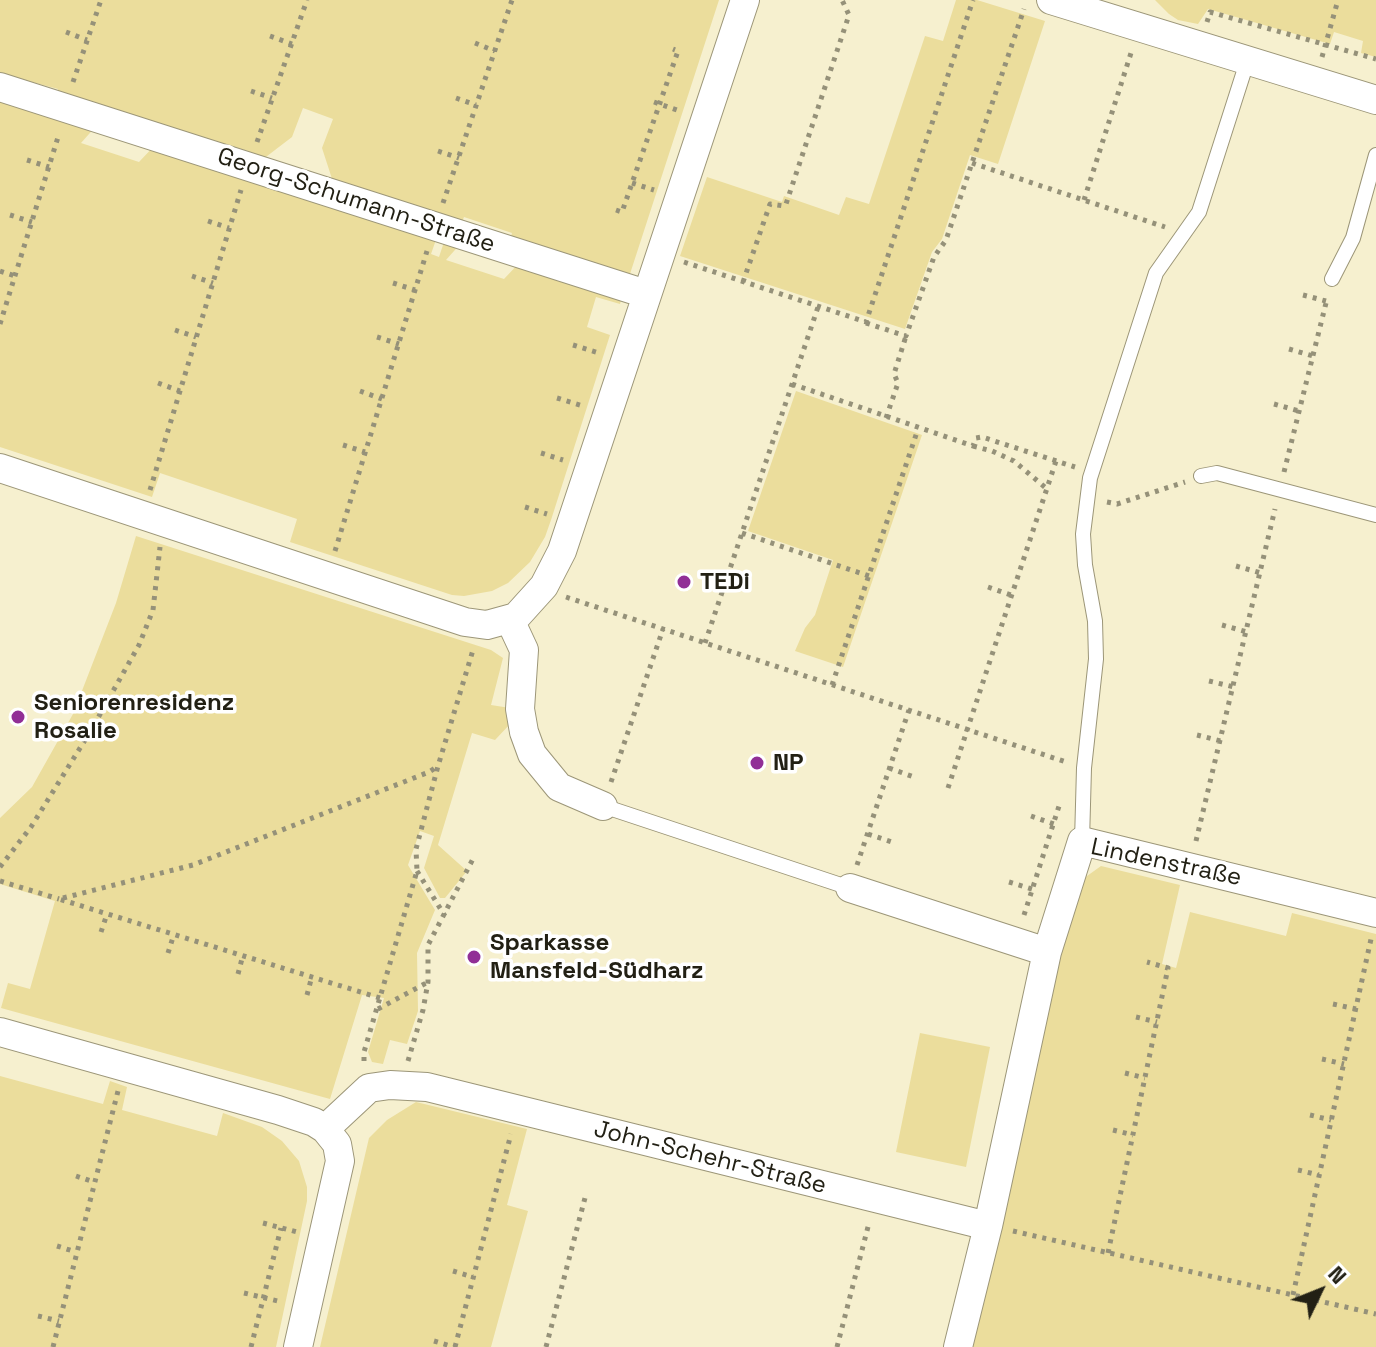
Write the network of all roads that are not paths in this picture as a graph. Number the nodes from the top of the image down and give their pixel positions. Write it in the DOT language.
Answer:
graph roads {
  1 [pos="745,0"];
  2 [pos="1038,5"];
  3 [pos="1114,10"];
  4 [pos="1247,62"];
  5 [pos="0,87"];
  6 [pos="1376,100"];
  7 [pos="1376,155"];
  8 [pos="1332,279"];
  9 [pos="646,294"];
  10 [pos="0,468"];
  11 [pos="1201,476"];
  12 [pos="1376,515"];
  13 [pos="510,620"];
  14 [pos="603,806"];
  15 [pos="1082,841"];
  16 [pos="850,888"];
  17 [pos="1375,920"];
  18 [pos="1047,952"];
  19 [pos="0,1032"];
  20 [pos="325,1129"];
  21 [pos="988,1226"];
  22 [pos="298,1347"];
  23 [pos="958,1347"];
  1 -- 9 [label="street"];
  2 -- 3 [label="street"];
  3 -- 4 [label="street"];
  4 -- 6 [label="street"];
  4 -- 15 [label="lane"];
  5 -- 9 [label="street, Georg-Schumann-Straße"];
  7 -- 8 [label="lane"];
  9 -- 13 [label="street"];
  10 -- 13 [label="street"];
  11 -- 12 [label="lane"];
  13 -- 14 [label="street"];
  14 -- 16 [label="lane"];
  15 -- 17 [label="street, Lindenstraße"];
  15 -- 18 [label="street, Lindenstraße"];
  16 -- 18 [label="street"];
  18 -- 21 [label="street, Lindenstraße"];
  19 -- 20 [label="street"];
  20 -- 21 [label="street, John-Schehr-Straße"];
  20 -- 22 [label="street"];
  21 -- 23 [label="street"];
}
